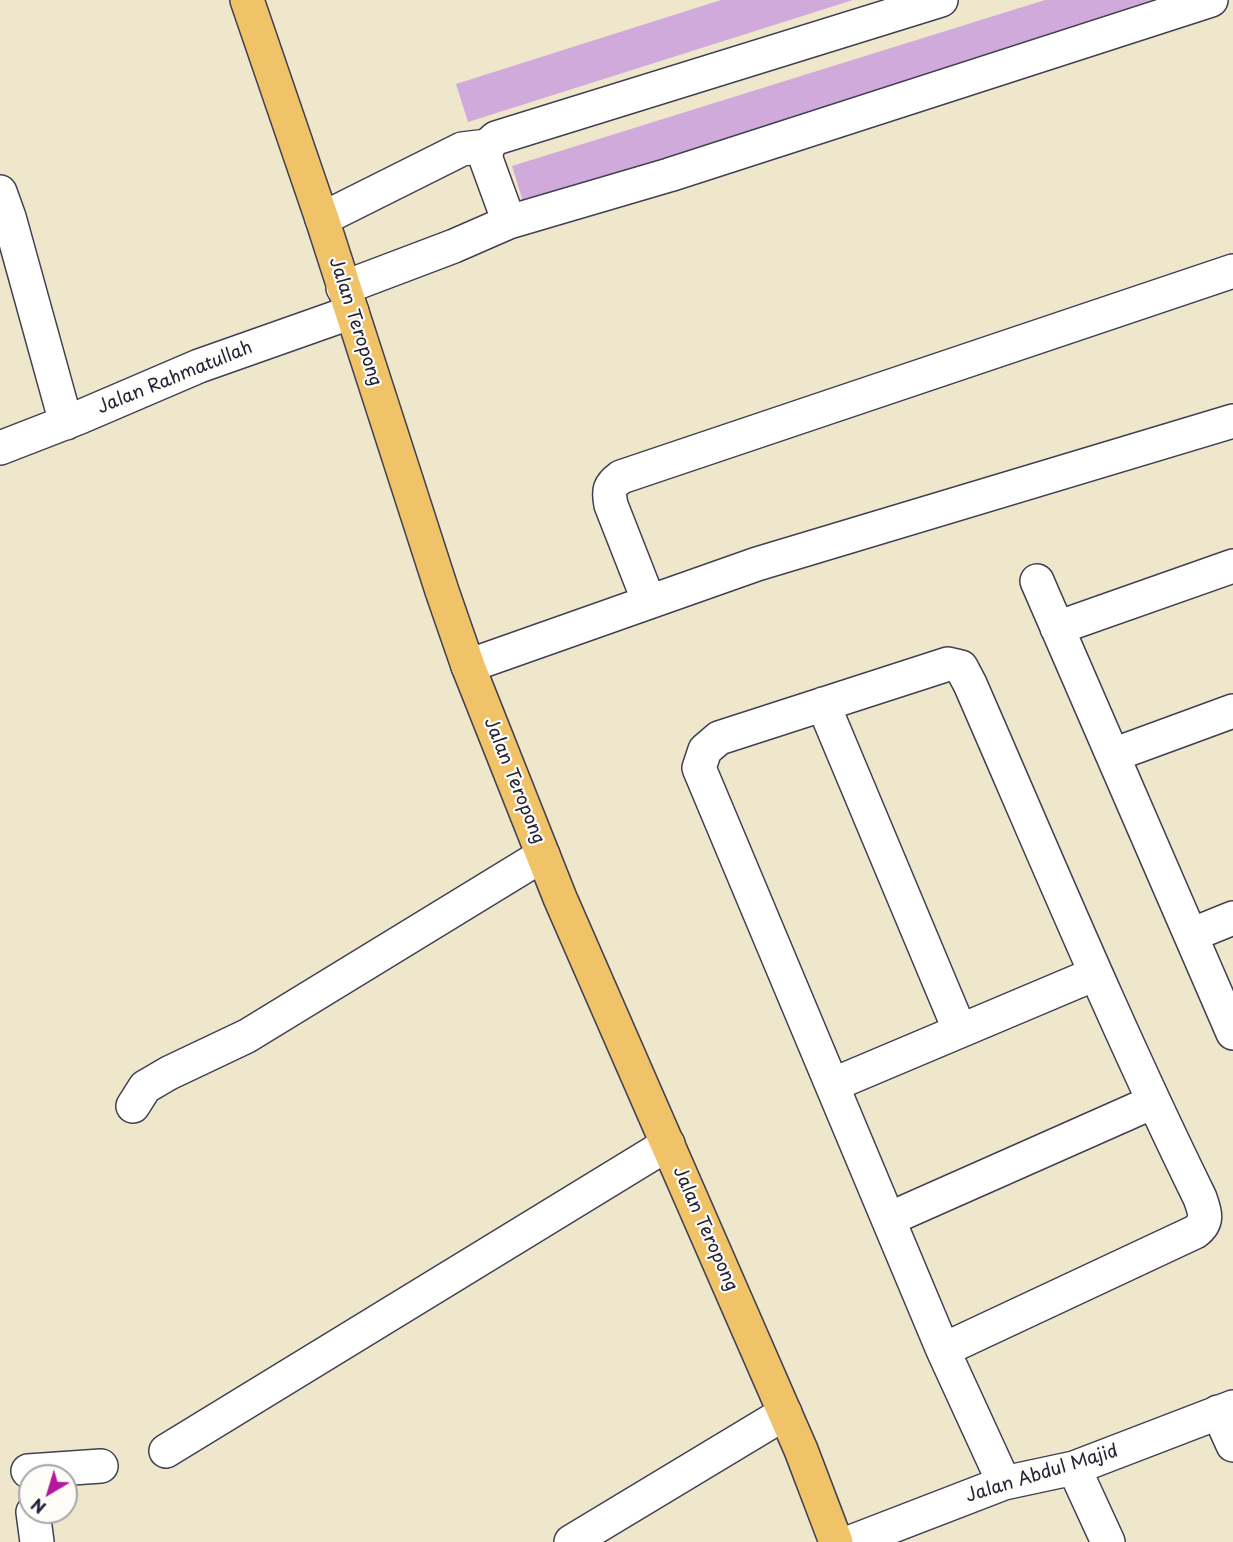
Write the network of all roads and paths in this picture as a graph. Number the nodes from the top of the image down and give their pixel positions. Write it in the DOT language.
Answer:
graph roads {
  1 [pos="247,0"];
  2 [pos="941,0"];
  3 [pos="1211,0"];
  4 [pos="487,146"];
  5 [pos="0,192"];
  6 [pos="322,219"];
  7 [pos="509,222"];
  8 [pos="1233,271"];
  9 [pos="348,300"];
  10 [pos="1233,421"];
  11 [pos="66,423"];
  12 [pos="0,448"];
  13 [pos="1233,566"];
  14 [pos="1037,581"];
  15 [pos="649,602"];
  16 [pos="1057,628"];
  17 [pos="468,666"];
  18 [pos="824,704"];
  19 [pos="1233,711"];
  20 [pos="1113,755"];
  21 [pos="543,855"];
  22 [pos="1233,918"];
  23 [pos="1191,935"];
  24 [pos="1095,974"];
  25 [pos="960,1031"];
  26 [pos="1233,1033"];
  27 [pos="832,1085"];
  28 [pos="1153,1102"];
  29 [pos="133,1106"];
  30 [pos="668,1144"];
  31 [pos="889,1219"];
  32 [pos="943,1350"];
  33 [pos="1225,1410"];
  34 [pos="785,1413"];
  35 [pos="1233,1445"];
  36 [pos="166,1451"];
  37 [pos="101,1466"];
  38 [pos="1074,1468"];
  39 [pos="78,1469"];
  40 [pos="1004,1483"];
  41 [pos="35,1524"];
  42 [pos="37,1542"];
  43 [pos="571,1542"];
  44 [pos="836,1542"];
  45 [pos="851,1542"];
  46 [pos="1108,1542"];
  1 -- 6 [label="main road, Jalan Teropong"];
  2 -- 4 [label="street"];
  3 -- 7 [label="street, Jalan Rahmatullah"];
  4 -- 6 [label="street"];
  4 -- 7 [label="street"];
  5 -- 11 [label="street"];
  6 -- 9 [label="main road, Jalan Teropong"];
  7 -- 9 [label="street, Jalan Rahmatullah"];
  8 -- 15 [label="street"];
  9 -- 11 [label="street, Jalan Rahmatullah"];
  9 -- 17 [label="main road, Jalan Teropong"];
  10 -- 15 [label="street"];
  11 -- 12 [label="street, Jalan Rahmatullah"];
  13 -- 16 [label="street"];
  14 -- 16 [label="street"];
  15 -- 17 [label="street"];
  16 -- 20 [label="street"];
  17 -- 21 [label="main road, Jalan Teropong"];
  18 -- 24 [label="street"];
  18 -- 25 [label="street"];
  18 -- 27 [label="street"];
  19 -- 20 [label="street"];
  20 -- 23 [label="street"];
  21 -- 29 [label="street"];
  21 -- 30 [label="main road, Jalan Teropong"];
  22 -- 23 [label="street"];
  23 -- 26 [label="street"];
  24 -- 25 [label="street"];
  24 -- 28 [label="street"];
  25 -- 27 [label="street"];
  27 -- 31 [label="street"];
  28 -- 31 [label="street"];
  28 -- 32 [label="street"];
  30 -- 34 [label="main road, Jalan Teropong"];
  30 -- 36 [label="street"];
  31 -- 32 [label="street"];
  32 -- 40 [label="street"];
  33 -- 35 [label="street"];
  33 -- 38 [label="street, Jalan Abdul Majid"];
  34 -- 43 [label="street"];
  34 -- 44 [label="main road, Jalan Teropong"];
  37 -- 39 [label="street"];
  38 -- 40 [label="street, Jalan Abdul Majid"];
  38 -- 46 [label="street"];
  40 -- 45 [label="street, Jalan Abdul Majid"];
  41 -- 42 [label="street"];
}
